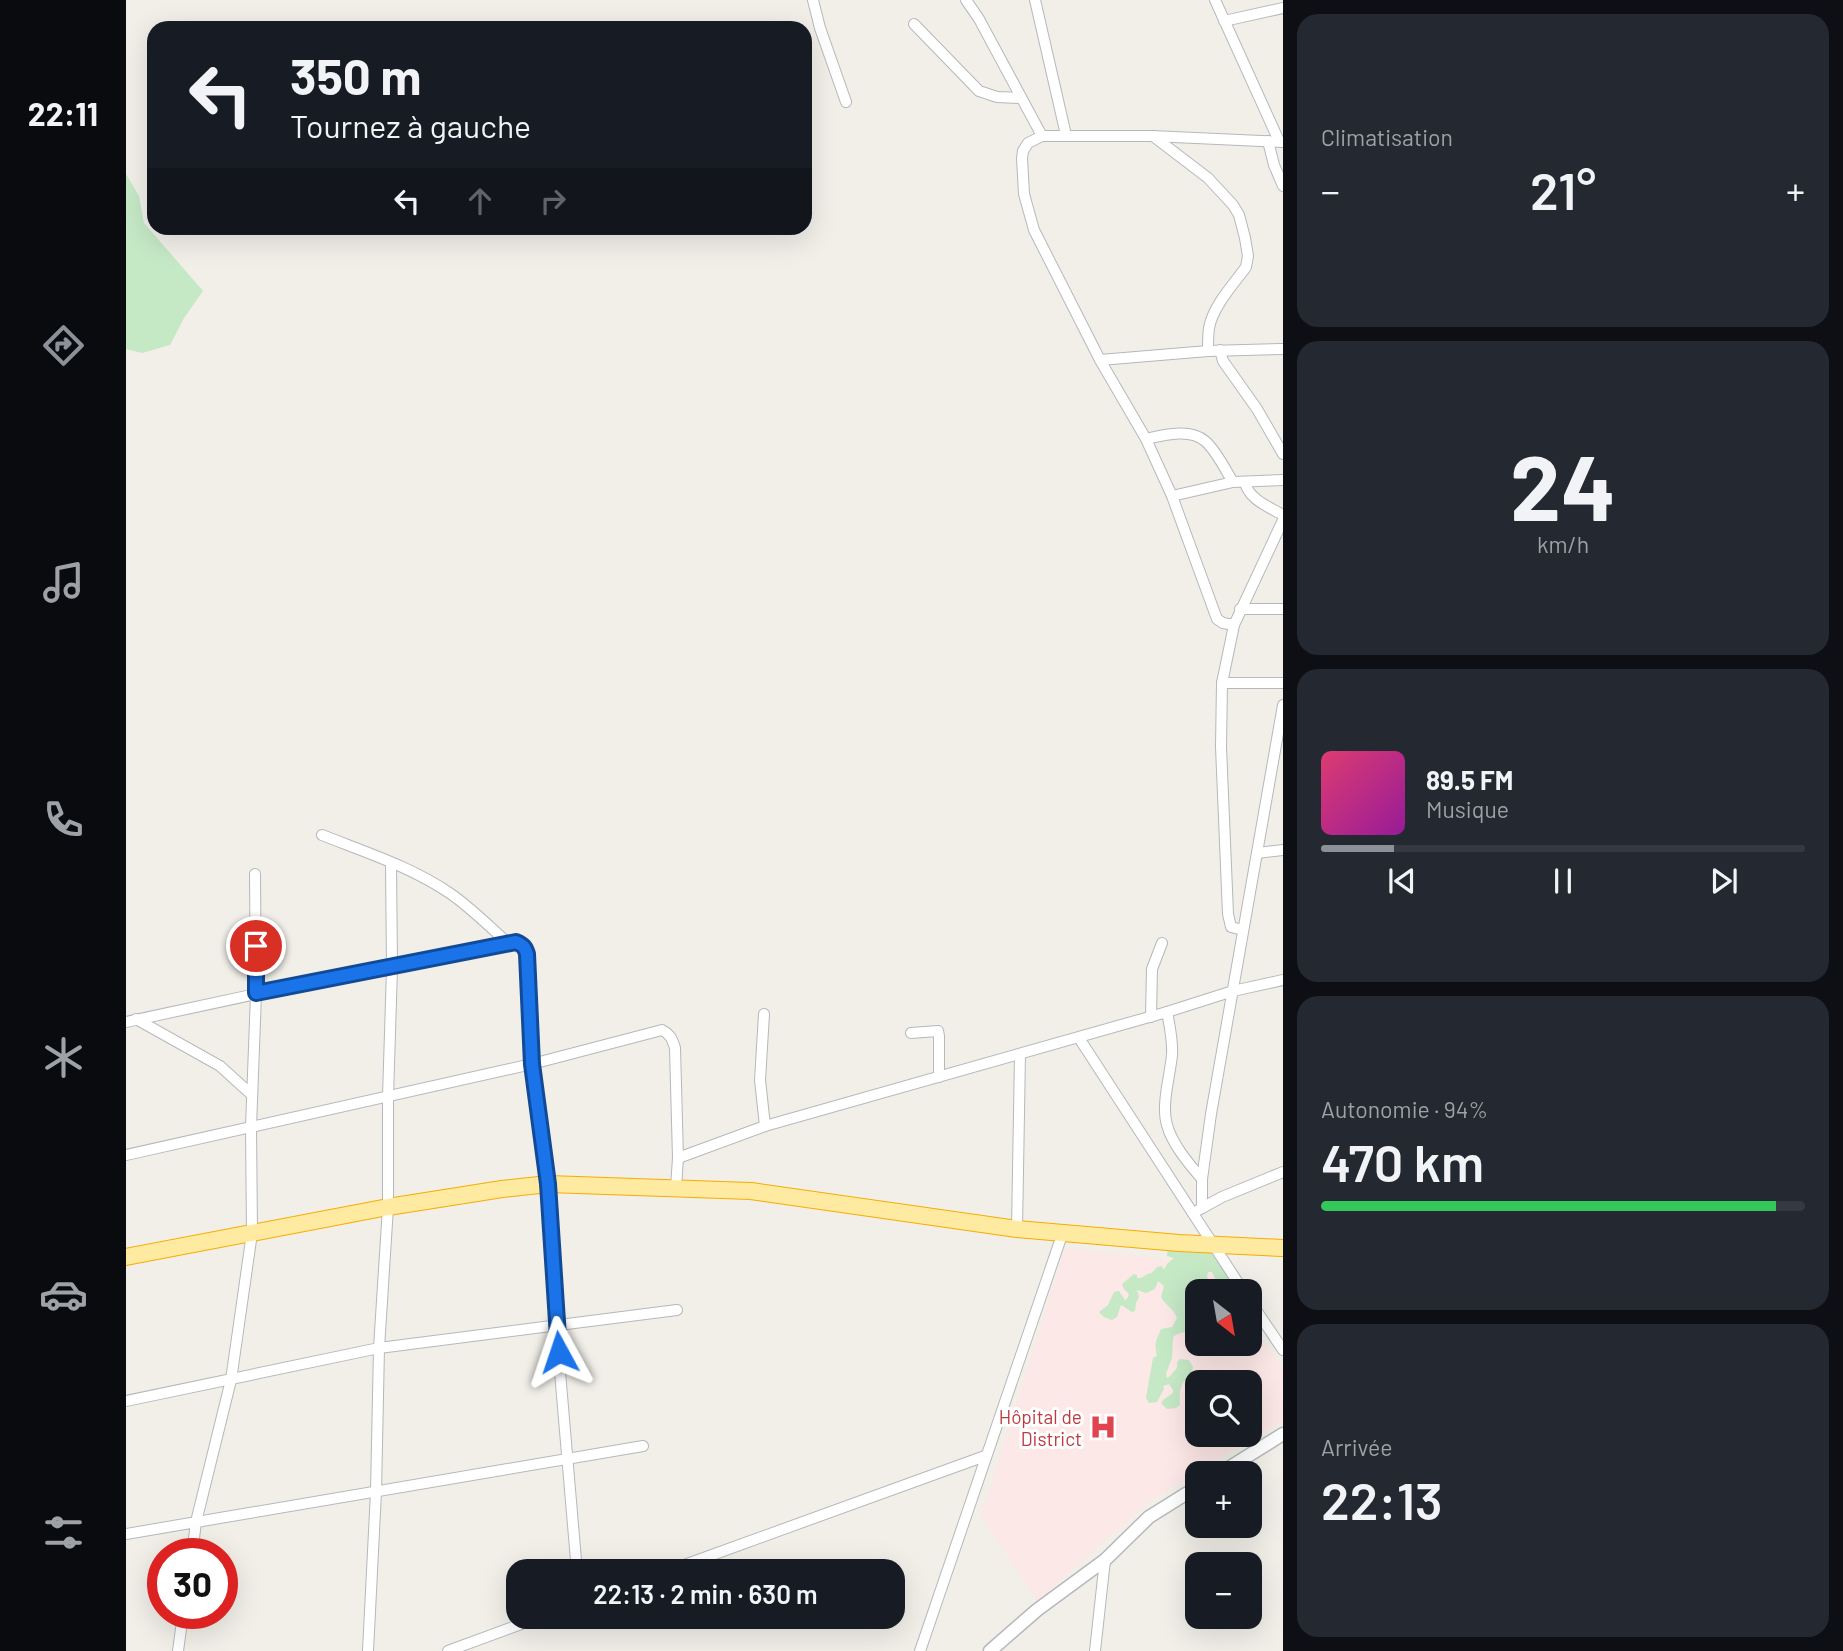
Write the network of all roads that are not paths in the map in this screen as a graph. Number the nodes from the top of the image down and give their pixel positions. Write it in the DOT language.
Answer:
graph roads {
  1 [pos="813,0"];
  2 [pos="966,0"];
  3 [pos="1035,0"];
  4 [pos="1214,0"];
  5 [pos="1283,8"];
  6 [pos="1224,21"];
  7 [pos="914,24"];
  8 [pos="1021,98"];
  9 [pos="846,102"];
  10 [pos="1066,135"];
  11 [pos="1042,136"];
  12 [pos="1152,136"];
  13 [pos="1277,141"];
  14 [pos="1283,186"];
  15 [pos="1283,349"];
  16 [pos="1220,350"];
  17 [pos="1208,351"];
  18 [pos="1100,360"];
  19 [pos="1146,439"];
  20 [pos="1283,454"];
  21 [pos="1283,480"];
  22 [pos="1233,482"];
  23 [pos="1245,482"];
  24 [pos="1172,496"];
  25 [pos="1283,515"];
  26 [pos="1283,520"];
  27 [pos="1240,609"];
  28 [pos="1283,609"];
  29 [pos="1234,625"];
  30 [pos="1283,682"];
  31 [pos="1222,683"];
  32 [pos="1283,705"];
  33 [pos="321,835"];
  34 [pos="1283,850"];
  35 [pos="1257,853"];
  36 [pos="391,863"];
  37 [pos="256,874"];
  38 [pos="1243,930"];
  39 [pos="1162,943"];
  40 [pos="509,944"];
  41 [pos="392,968"];
  42 [pos="1283,980"];
  43 [pos="1233,991"];
  44 [pos="256,993"];
  45 [pos="1167,1012"];
  46 [pos="765,1014"];
  47 [pos="1151,1017"];
  48 [pos="131,1020"];
  49 [pos="912,1032"];
  50 [pos="1079,1038"];
  51 [pos="1020,1054"];
  52 [pos="532,1064"];
  53 [pos="939,1077"];
  54 [pos="252,1095"];
  55 [pos="388,1097"];
  56 [pos="765,1126"];
  57 [pos="251,1127"];
  58 [pos="126,1155"];
  59 [pos="678,1158"];
  60 [pos="1283,1172"];
  61 [pos="1202,1179"];
  62 [pos="548,1184"];
  63 [pos="676,1187"];
  64 [pos="388,1207"];
  65 [pos="1198,1210"];
  66 [pos="1017,1229"];
  67 [pos="1063,1232"];
  68 [pos="253,1233"];
  69 [pos="1212,1244"];
  70 [pos="1283,1248"];
  71 [pos="126,1257"];
  72 [pos="1235,1279"];
  73 [pos="677,1310"];
  74 [pos="1262,1319"];
  75 [pos="556,1325"];
  76 [pos="379,1348"];
  77 [pos="1283,1350"];
  78 [pos="231,1380"];
  79 [pos="126,1401"];
  80 [pos="1283,1434"];
  81 [pos="643,1446"];
  82 [pos="985,1456"];
  83 [pos="568,1459"];
  84 [pos="1240,1461"];
  85 [pos="376,1492"];
  86 [pos="1185,1494"];
  87 [pos="196,1522"];
  88 [pos="126,1534"];
  89 [pos="194,1538"];
  90 [pos="576,1559"];
  91 [pos="702,1559"];
  92 [pos="1105,1560"];
  93 [pos="181,1629"];
  94 [pos="508,1629"];
  95 [pos="178,1651"];
  96 [pos="368,1651"];
  97 [pos="448,1651"];
  98 [pos="920,1651"];
  99 [pos="990,1651"];
  100 [pos="1095,1651"];
  1 -- 9 [label="street"];
  2 -- 8 [label="street"];
  3 -- 10 [label="street"];
  4 -- 6 [label="street"];
  5 -- 6 [label="street"];
  6 -- 13 [label="street"];
  7 -- 8 [label="street"];
  8 -- 11 [label="street"];
  10 -- 11 [label="street"];
  10 -- 12 [label="street"];
  11 -- 18 [label="street"];
  12 -- 13 [label="street"];
  12 -- 17 [label="street"];
  13 -- 14 [label="street"];
  15 -- 16 [label="street"];
  16 -- 17 [label="street"];
  16 -- 20 [label="street"];
  17 -- 18 [label="street"];
  18 -- 19 [label="street"];
  19 -- 22 [label="street"];
  19 -- 24 [label="street"];
  21 -- 23 [label="street"];
  22 -- 23 [label="street"];
  22 -- 24 [label="street"];
  23 -- 25 [label="street"];
  24 -- 29 [label="street"];
  26 -- 27 [label="street"];
  27 -- 28 [label="street"];
  27 -- 29 [label="street"];
  29 -- 31 [label="street"];
  30 -- 31 [label="street"];
  31 -- 38 [label="street"];
  32 -- 35 [label="street"];
  33 -- 36 [label="street"];
  34 -- 35 [label="street"];
  35 -- 38 [label="street"];
  36 -- 40 [label="street"];
  36 -- 41 [label="street"];
  37 -- 44 [label="street"];
  38 -- 43 [label="street"];
  39 -- 47 [label="street"];
  40 -- 41 [label="street"];
  40 -- 52 [label="street"];
  41 -- 44 [label="street"];
  41 -- 55 [label="street"];
  42 -- 43 [label="street"];
  43 -- 45 [label="street"];
  43 -- 61 [label="street"];
  44 -- 48 [label="street"];
  44 -- 54 [label="street"];
  45 -- 47 [label="street"];
  45 -- 61 [label="street"];
  46 -- 56 [label="street"];
  47 -- 50 [label="street"];
  48 -- 54 [label="street"];
  49 -- 53 [label="street"];
  50 -- 51 [label="street"];
  50 -- 65 [label="street"];
  51 -- 53 [label="street"];
  51 -- 66 [label="street"];
  52 -- 55 [label="street"];
  52 -- 59 [label="street"];
  52 -- 62 [label="street"];
  53 -- 56 [label="street"];
  54 -- 57 [label="street"];
  55 -- 57 [label="street"];
  55 -- 64 [label="street"];
  56 -- 59 [label="street"];
  57 -- 58 [label="street"];
  57 -- 68 [label="street"];
  59 -- 63 [label="street"];
  60 -- 65 [label="street"];
  61 -- 65 [label="street"];
  62 -- 63 [label="highway"];
  62 -- 64 [label="highway"];
  62 -- 75 [label="street"];
  63 -- 66 [label="highway"];
  64 -- 68 [label="highway"];
  64 -- 76 [label="street"];
  65 -- 69 [label="street"];
  66 -- 67 [label="highway"];
  67 -- 69 [label="highway"];
  67 -- 82 [label="street"];
  68 -- 71 [label="highway"];
  68 -- 78 [label="street"];
  69 -- 70 [label="highway"];
  69 -- 72 [label="street"];
  73 -- 75 [label="street"];
  74 -- 77 [label="street"];
  75 -- 76 [label="street"];
  75 -- 83 [label="street"];
  76 -- 78 [label="street"];
  76 -- 85 [label="street"];
  78 -- 79 [label="street"];
  78 -- 87 [label="street"];
  80 -- 84 [label="street"];
  81 -- 83 [label="street"];
  82 -- 91 [label="street"];
  82 -- 98 [label="street"];
  83 -- 85 [label="street"];
  83 -- 90 [label="street"];
  85 -- 87 [label="street"];
  85 -- 96 [label="street"];
  86 -- 92 [label="street"];
  87 -- 88 [label="street"];
  87 -- 89 [label="street"];
  92 -- 99 [label="street"];
  92 -- 100 [label="street"];
  93 -- 95 [label="street"];
  94 -- 97 [label="street"];
}
